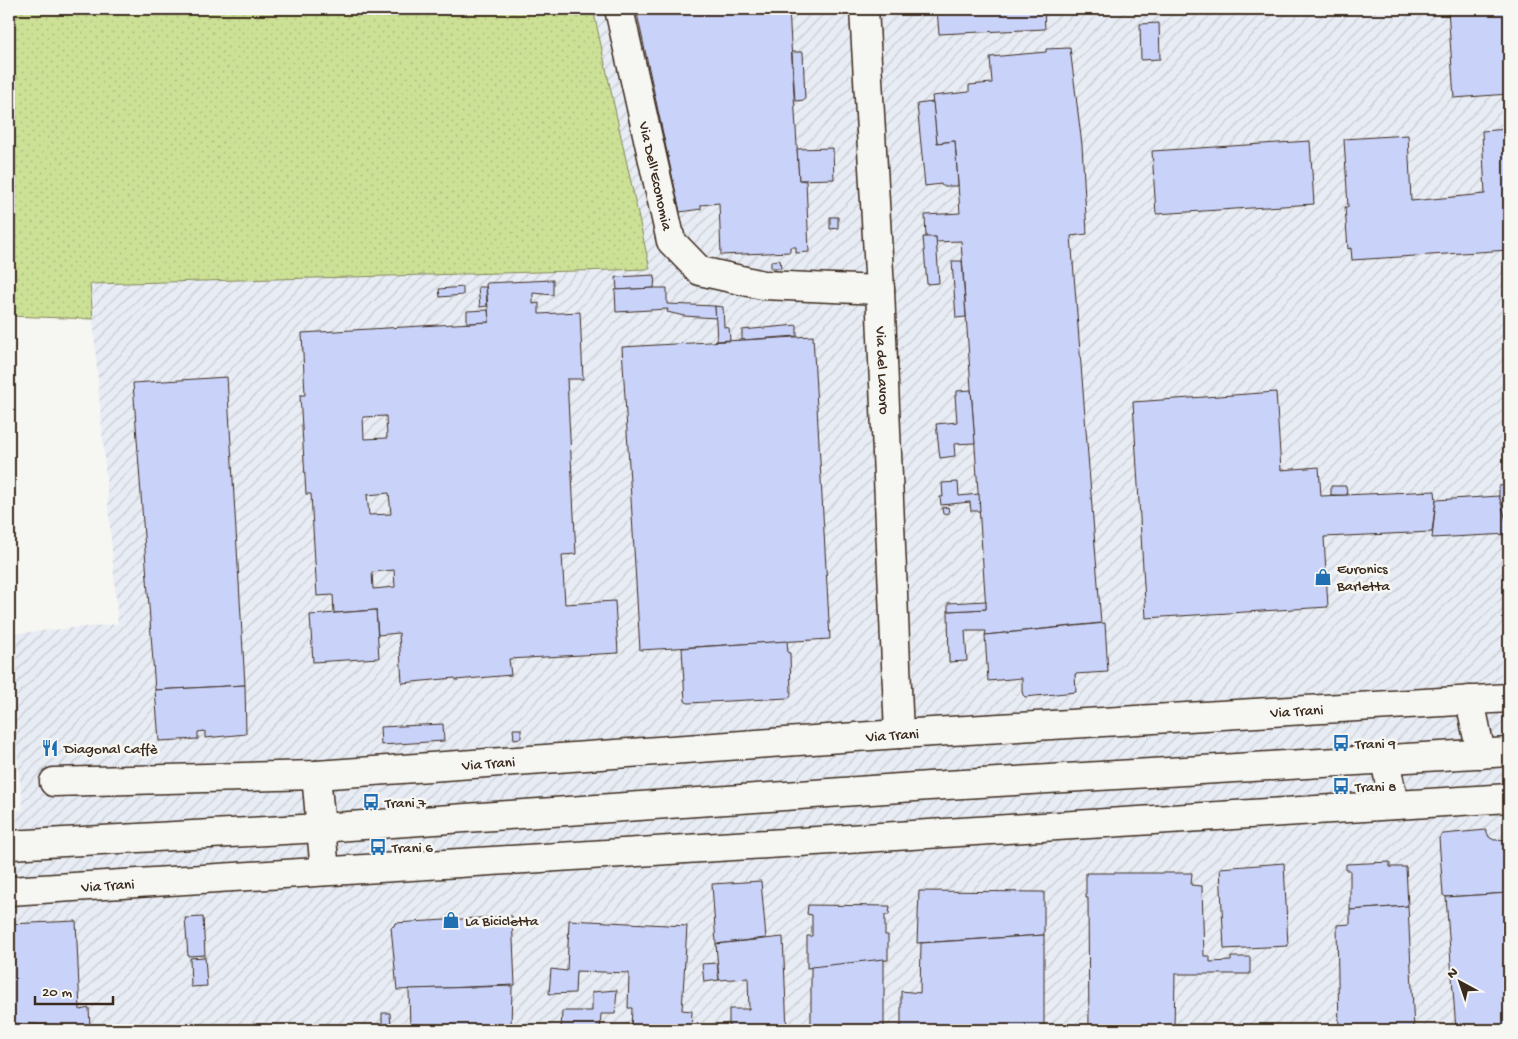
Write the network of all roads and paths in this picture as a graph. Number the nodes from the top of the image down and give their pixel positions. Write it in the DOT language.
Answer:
graph roads {
  1 [pos="619,9"];
  2 [pos="864,9"];
  3 [pos="880,290"];
  4 [pos="1509,698"];
  5 [pos="1470,700"];
  6 [pos="898,734"];
  7 [pos="1509,752"];
  8 [pos="1481,754"];
  9 [pos="1385,759"];
  10 [pos="316,775"];
  11 [pos="54,782"];
  12 [pos="1509,798"];
  13 [pos="1394,805"];
  14 [pos="320,828"];
  15 [pos="9,845"];
  16 [pos="325,871"];
  17 [pos="9,891"];
  1 -- 3 [label="street, Via Dell'Economia"];
  2 -- 3 [label="street, Via del Lavoro"];
  3 -- 6 [label="street, Via del Lavoro"];
  4 -- 5 [label="street, Via Trani"];
  5 -- 6 [label="street, Via Trani"];
  5 -- 8 [label="street"];
  6 -- 10 [label="street, Via Trani"];
  7 -- 8 [label="street"];
  8 -- 9 [label="street"];
  9 -- 13 [label="street"];
  9 -- 14 [label="street"];
  10 -- 11 [label="street, Via Trani"];
  10 -- 14 [label="street"];
  12 -- 13 [label="street, Via Trani"];
  13 -- 16 [label="street, Via Trani"];
  14 -- 15 [label="street"];
  14 -- 16 [label="street"];
  16 -- 17 [label="street, Via Trani"];
}
